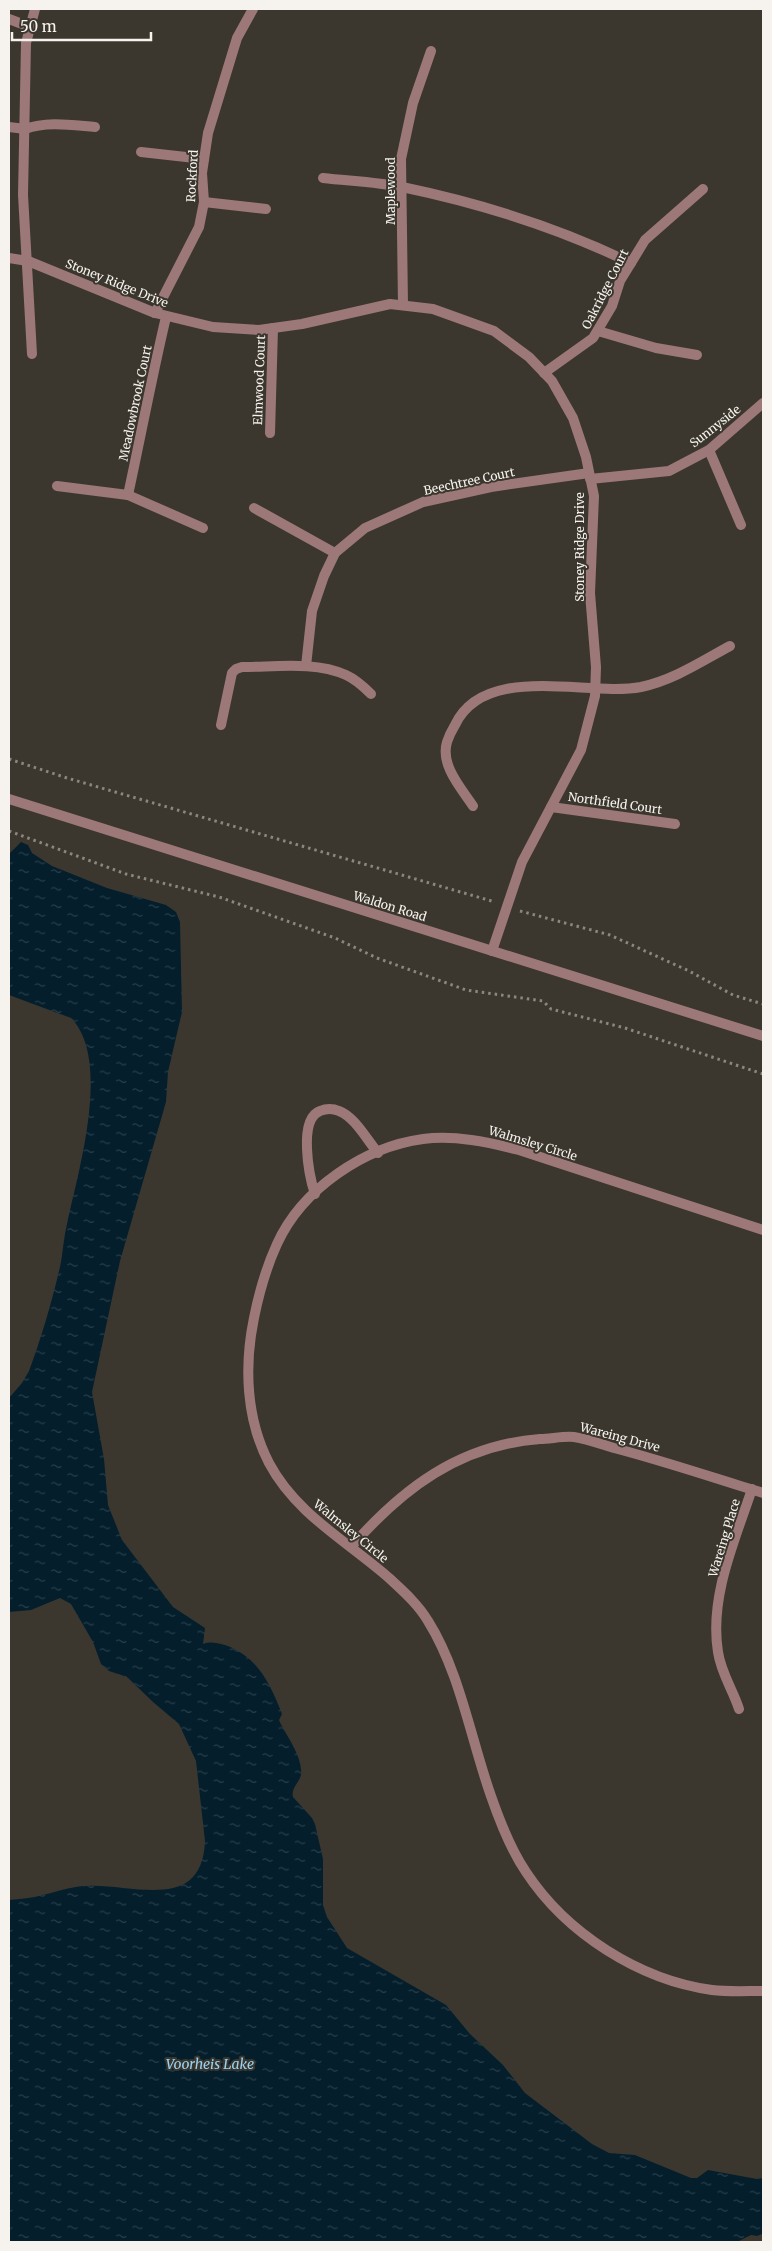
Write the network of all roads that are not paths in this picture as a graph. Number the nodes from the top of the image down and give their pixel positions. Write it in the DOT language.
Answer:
graph roads {
  1 [pos="253,9"];
  2 [pos="34,12"];
  3 [pos="9,19"];
  4 [pos="30,27"];
  5 [pos="431,50"];
  6 [pos="9,127"];
  7 [pos="95,127"];
  8 [pos="25,130"];
  9 [pos="141,152"];
  10 [pos="204,159"];
  11 [pos="322,178"];
  12 [pos="401,187"];
  13 [pos="703,190"];
  14 [pos="204,202"];
  15 [pos="266,209"];
  16 [pos="9,258"];
  17 [pos="28,261"];
  18 [pos="631,263"];
  19 [pos="403,306"];
  20 [pos="155,313"];
  21 [pos="166,317"];
  22 [pos="273,328"];
  23 [pos="598,331"];
  24 [pos="32,354"];
  25 [pos="696,355"];
  26 [pos="544,372"];
  27 [pos="763,403"];
  28 [pos="270,433"];
  29 [pos="709,450"];
  30 [pos="590,476"];
  31 [pos="57,486"];
  32 [pos="128,494"];
  33 [pos="254,508"];
  34 [pos="741,525"];
  35 [pos="202,528"];
  36 [pos="335,553"];
  37 [pos="730,646"];
  38 [pos="306,666"];
  39 [pos="595,688"];
  40 [pos="371,694"];
  41 [pos="221,725"];
  42 [pos="9,799"];
  43 [pos="473,806"];
  44 [pos="551,807"];
  45 [pos="675,824"];
  46 [pos="492,951"];
  47 [pos="763,1036"];
  48 [pos="378,1152"];
  49 [pos="315,1194"];
  50 [pos="763,1230"];
  51 [pos="752,1489"];
  52 [pos="763,1493"];
  53 [pos="351,1547"];
  54 [pos="739,1709"];
  55 [pos="763,1991"];
  1 -- 10 [label="street, Rockford"];
  2 -- 4 [label="street"];
  3 -- 4 [label="street"];
  4 -- 8 [label="street"];
  5 -- 12 [label="street, Maplewood"];
  6 -- 8 [label="street"];
  7 -- 8 [label="street"];
  8 -- 17 [label="street"];
  9 -- 10 [label="street"];
  10 -- 14 [label="street, Rockford"];
  11 -- 12 [label="street"];
  12 -- 18 [label="street"];
  12 -- 19 [label="street, Maplewood"];
  13 -- 18 [label="street, Oakridge Court"];
  14 -- 15 [label="street"];
  14 -- 20 [label="street, Rockford"];
  16 -- 17 [label="street, Stoney Ridge Drive"];
  17 -- 20 [label="street, Stoney Ridge Drive"];
  17 -- 24 [label="street"];
  18 -- 23 [label="street, Oakridge Court"];
  19 -- 22 [label="street, Stoney Ridge Drive"];
  19 -- 26 [label="street, Stoney Ridge Drive"];
  20 -- 21 [label="street, Stoney Ridge Drive"];
  21 -- 22 [label="street, Stoney Ridge Drive"];
  21 -- 32 [label="street, Meadowbrook Court"];
  22 -- 28 [label="street, Elmwood Court"];
  23 -- 25 [label="street"];
  23 -- 26 [label="street, Oakridge Court"];
  26 -- 30 [label="street, Stoney Ridge Drive"];
  27 -- 29 [label="street, Sunnyside"];
  29 -- 30 [label="street, Sunnyside"];
  29 -- 34 [label="street"];
  30 -- 36 [label="street, Beechtree Court"];
  30 -- 39 [label="street, Stoney Ridge Drive"];
  31 -- 32 [label="street"];
  32 -- 35 [label="street"];
  33 -- 36 [label="street"];
  36 -- 38 [label="street, Beechtree Court"];
  37 -- 39 [label="street"];
  38 -- 40 [label="street"];
  38 -- 41 [label="street"];
  39 -- 43 [label="street"];
  39 -- 44 [label="street, Stoney Ridge Drive"];
  42 -- 46 [label="street, Waldon Road"];
  44 -- 45 [label="street, Northfield Court"];
  44 -- 46 [label="street, Stoney Ridge Drive"];
  46 -- 47 [label="street, Waldon Road"];
  48 -- 49 [label="street, Walmsley Circle"];
  48 -- 49 [label="street"];
  48 -- 50 [label="street, Walmsley Circle"];
  49 -- 53 [label="street, Walmsley Circle"];
  51 -- 52 [label="street, Wareing Drive"];
  51 -- 53 [label="street, Wareing Drive"];
  51 -- 54 [label="street, Wareing Place"];
  53 -- 55 [label="street, Walmsley Circle"];
}
